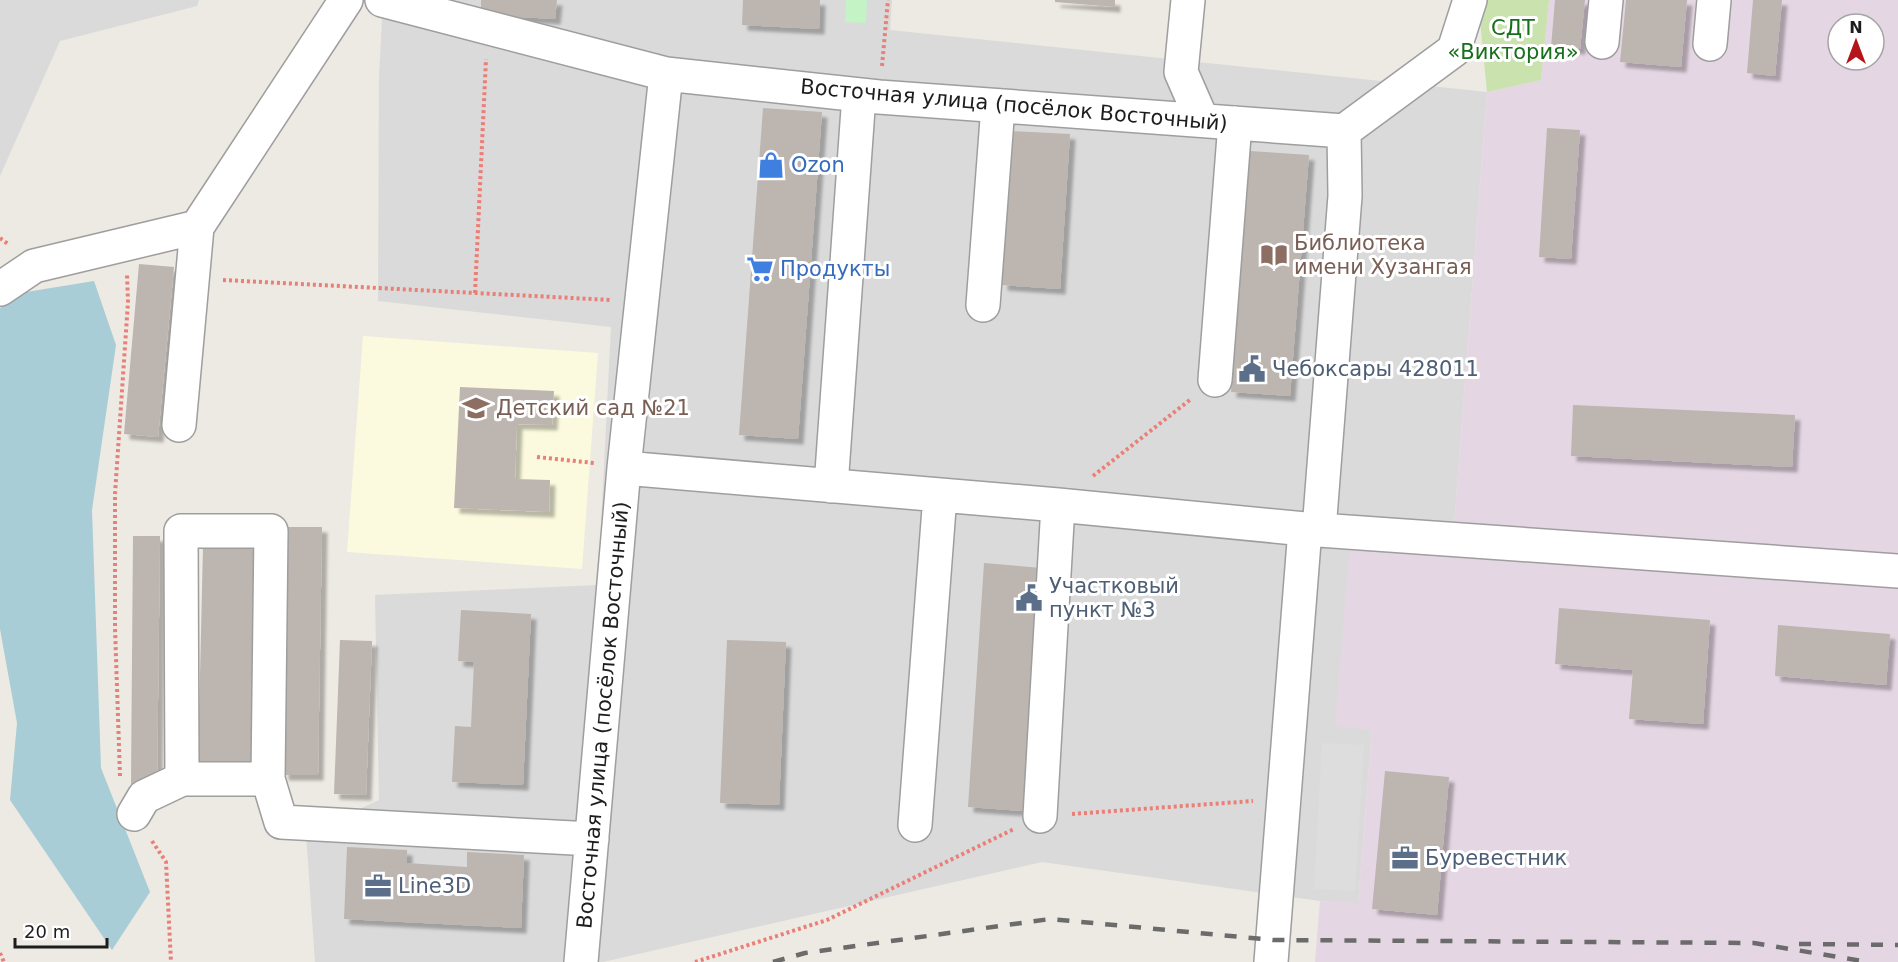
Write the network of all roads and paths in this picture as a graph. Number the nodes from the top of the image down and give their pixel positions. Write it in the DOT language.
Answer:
graph roads {
  1 [pos="346,0"];
  2 [pos="382,0"];
  3 [pos="888,0"];
  4 [pos="1188,0"];
  5 [pos="1470,0"];
  6 [pos="1606,0"];
  7 [pos="1714,0"];
  8 [pos="488,28"];
  9 [pos="1602,42"];
  10 [pos="1710,44"];
  11 [pos="666,74"];
  12 [pos="869,96"];
  13 [pos="998,106"];
  14 [pos="1202,120"];
  15 [pos="1235,123"];
  16 [pos="1344,131"];
  17 [pos="197,227"];
  18 [pos="126,244"];
  19 [pos="192,279"];
  20 [pos="0,289"];
  21 [pos="474,293"];
  22 [pos="642,301"];
  23 [pos="983,305"];
  24 [pos="1215,380"];
  25 [pos="179,425"];
  26 [pos="537,457"];
  27 [pos="624,468"];
  28 [pos="831,486"];
  29 [pos="939,495"];
  30 [pos="1058,505"];
  31 [pos="1312,530"];
  32 [pos="1898,571"];
  33 [pos="182,779"];
  34 [pos="268,779"];
  35 [pos="1284,799"];
  36 [pos="134,814"];
  37 [pos="1040,816"];
  38 [pos="915,825"];
  39 [pos="592,839"];
  40 [pos="0,953"];
  41 [pos="4,962"];
  42 [pos="171,962"];
  43 [pos="581,962"];
  44 [pos="694,962"];
  45 [pos="1271,962"];
  1 -- 17 [label="street"];
  2 -- 8 [label="street"];
  3 -- 12 [label="path"];
  4 -- 14 [label="street"];
  5 -- 16 [label="street"];
  6 -- 9 [label="street"];
  7 -- 10 [label="street"];
  8 -- 11 [label="street"];
  8 -- 21 [label="path"];
  11 -- 12 [label="street, Восточная улица (посёлок Восточный)"];
  11 -- 22 [label="street, Восточная улица (посёлок Восточный)"];
  12 -- 13 [label="street, Восточная улица (посёлок Восточный)"];
  12 -- 28 [label="street"];
  13 -- 14 [label="street, Восточная улица (посёлок Восточный)"];
  13 -- 23 [label="street"];
  14 -- 15 [label="street, Восточная улица (посёлок Восточный)"];
  15 -- 16 [label="street, Восточная улица (посёлок Восточный)"];
  15 -- 24 [label="street"];
  16 -- 31 [label="street"];
  17 -- 18 [label="street"];
  17 -- 19 [label="street"];
  18 -- 20 [label="street"];
  18 -- 36 [label="path"];
  19 -- 21 [label="path"];
  19 -- 25 [label="street"];
  21 -- 22 [label="path"];
  22 -- 27 [label="street, Восточная улица (посёлок Восточный)"];
  24 -- 30 [label="path"];
  26 -- 27 [label="path"];
  27 -- 28 [label="street"];
  27 -- 39 [label="street, Восточная улица (посёлок Восточный)"];
  28 -- 29 [label="street"];
  29 -- 30 [label="street"];
  29 -- 38 [label="street"];
  30 -- 31 [label="street"];
  30 -- 37 [label="street"];
  31 -- 32 [label="street"];
  31 -- 35 [label="street"];
  33 -- 34 [label="street"];
  33 -- 34 [label="street"];
  33 -- 36 [label="street"];
  34 -- 39 [label="street"];
  35 -- 37 [label="path"];
  35 -- 45 [label="street"];
  36 -- 42 [label="path"];
  37 -- 44 [label="path"];
  39 -- 43 [label="street, Восточная улица (посёлок Восточный)"];
  40 -- 41 [label="path"];
}
